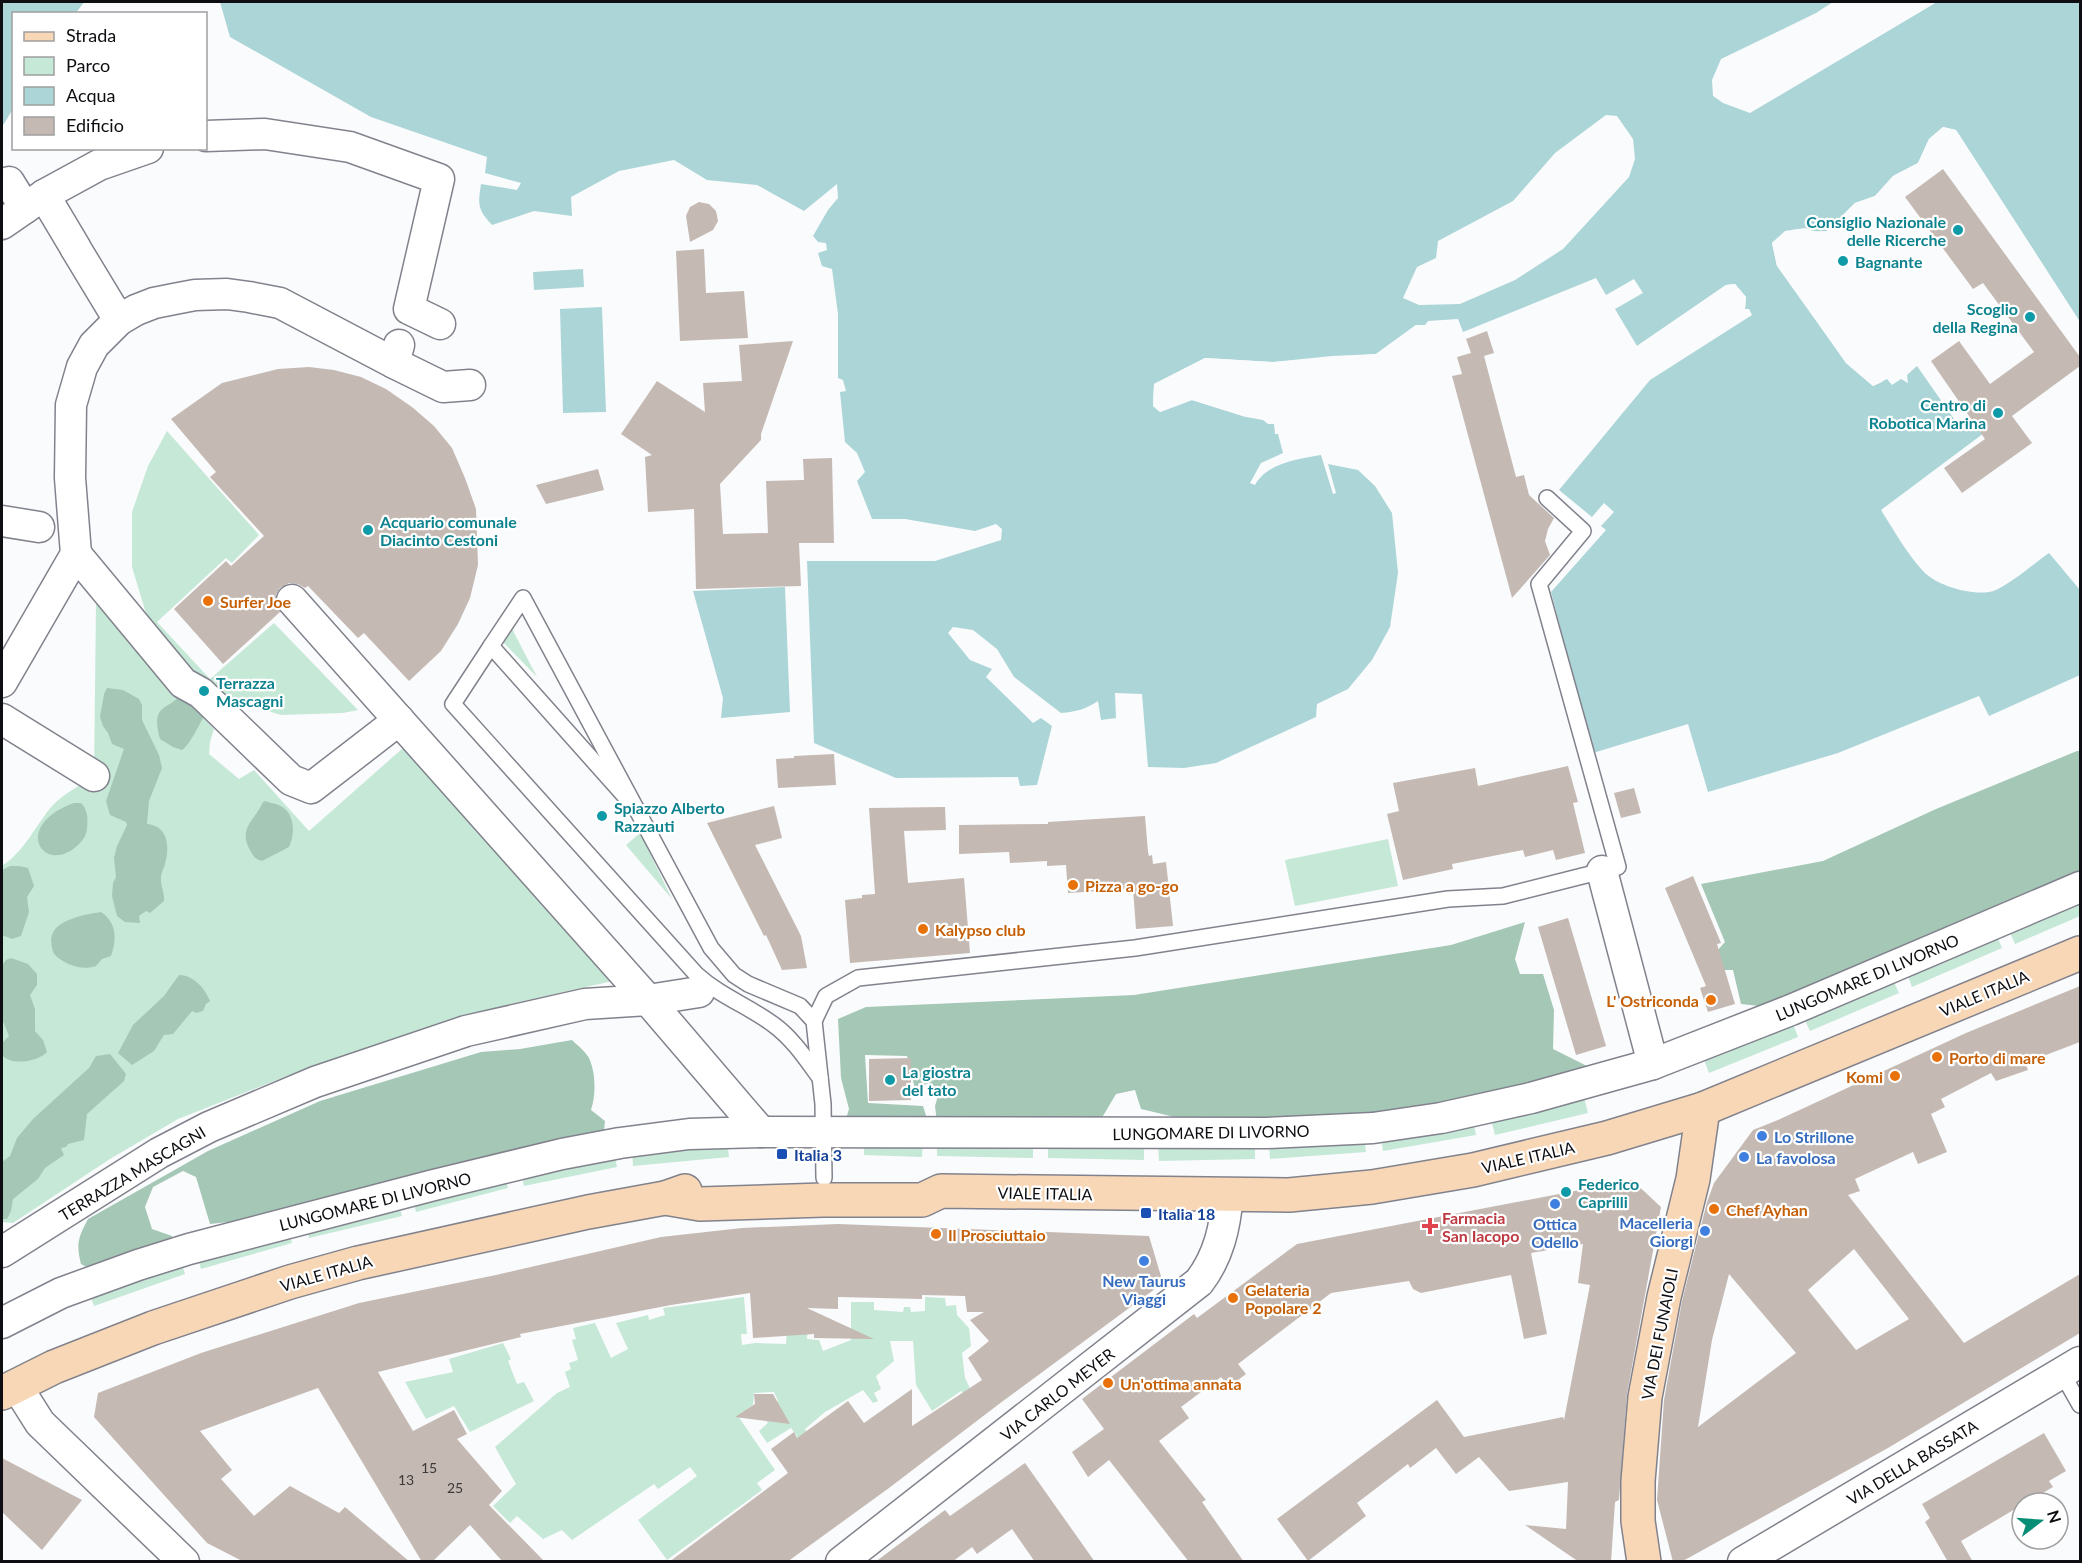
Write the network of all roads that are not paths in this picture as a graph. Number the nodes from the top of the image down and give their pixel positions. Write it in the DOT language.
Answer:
graph roads {
  1 [pos="207,136"];
  2 [pos="142,150"];
  3 [pos="5,184"];
  4 [pos="24,209"];
  5 [pos="409,309"];
  6 [pos="119,320"];
  7 [pos="440,324"];
  8 [pos="398,350"];
  9 [pos="470,385"];
  10 [pos="1547,498"];
  11 [pos="2,521"];
  12 [pos="75,543"];
  13 [pos="292,600"];
  14 [pos="491,646"];
  15 [pos="2,682"];
  16 [pos="2,719"];
  17 [pos="399,720"];
  18 [pos="94,776"];
  19 [pos="639,812"];
  20 [pos="1602,871"];
  21 [pos="2080,887"];
  22 [pos="2080,952"];
  23 [pos="698,983"];
  24 [pos="648,1000"];
  25 [pos="800,1006"];
  26 [pos="814,1021"];
  27 [pos="774,1025"];
  28 [pos="1653,1064"];
  29 [pos="820,1078"];
  30 [pos="1703,1109"];
  31 [pos="824,1131"];
  32 [pos="761,1132"];
  33 [pos="824,1179"];
  34 [pos="941,1191"];
  35 [pos="1228,1195"];
  36 [pos="665,1198"];
  37 [pos="2,1252"];
  38 [pos="2,1323"];
  39 [pos="2071,1368"];
  40 [pos="9,1389"];
  41 [pos="2080,1406"];
  42 [pos="184,1562"];
  43 [pos="841,1562"];
  44 [pos="1644,1562"];
  45 [pos="1743,1562"];
  1 -- 5 [label="street"];
  2 -- 4 [label="street"];
  3 -- 4 [label="street"];
  4 -- 6 [label="street"];
  5 -- 7 [label="street"];
  5 -- 8 [label="street"];
  6 -- 8 [label="street"];
  6 -- 12 [label="street"];
  8 -- 9 [label="street"];
  10 -- 20 [label="lane"];
  11 -- 12 [label="street"];
  12 -- 15 [label="street"];
  12 -- 17 [label="street"];
  13 -- 17 [label="street"];
  14 -- 19 [label="lane"];
  14 -- 19 [label="lane"];
  14 -- 23 [label="lane"];
  16 -- 18 [label="street"];
  17 -- 24 [label="street"];
  19 -- 25 [label="lane"];
  20 -- 26 [label="lane"];
  20 -- 28 [label="street"];
  21 -- 28 [label="street, LUNGOMARE DI LIVORNO"];
  22 -- 30 [label="main road, VIALE ITALIA"];
  23 -- 24 [label="street, TERRAZZA MASCAGNI"];
  23 -- 27 [label="lane"];
  24 -- 32 [label="street"];
  24 -- 37 [label="street, TERRAZZA MASCAGNI"];
  25 -- 26 [label="lane"];
  25 -- 27 [label="lane"];
  26 -- 29 [label="lane"];
  27 -- 29 [label="lane"];
  28 -- 31 [label="street, LUNGOMARE DI LIVORNO"];
  29 -- 31 [label="lane"];
  30 -- 35 [label="main road, VIALE ITALIA"];
  30 -- 44 [label="main road, VIA DEI FUNAIOLI"];
  31 -- 32 [label="street, LUNGOMARE DI LIVORNO"];
  31 -- 33 [label="lane"];
  32 -- 38 [label="street, LUNGOMARE DI LIVORNO"];
  33 -- 34 [label="main road, VIALE ITALIA"];
  33 -- 36 [label="main road, VIALE ITALIA"];
  34 -- 35 [label="main road, VIALE ITALIA"];
  34 -- 36 [label="main road, VIALE ITALIA"];
  35 -- 43 [label="street, VIA CARLO MEYER"];
  36 -- 40 [label="main road, VIALE ITALIA"];
  39 -- 41 [label="lane"];
  39 -- 45 [label="street, VIA DELLA BASSATA"];
  40 -- 42 [label="street"];
}
